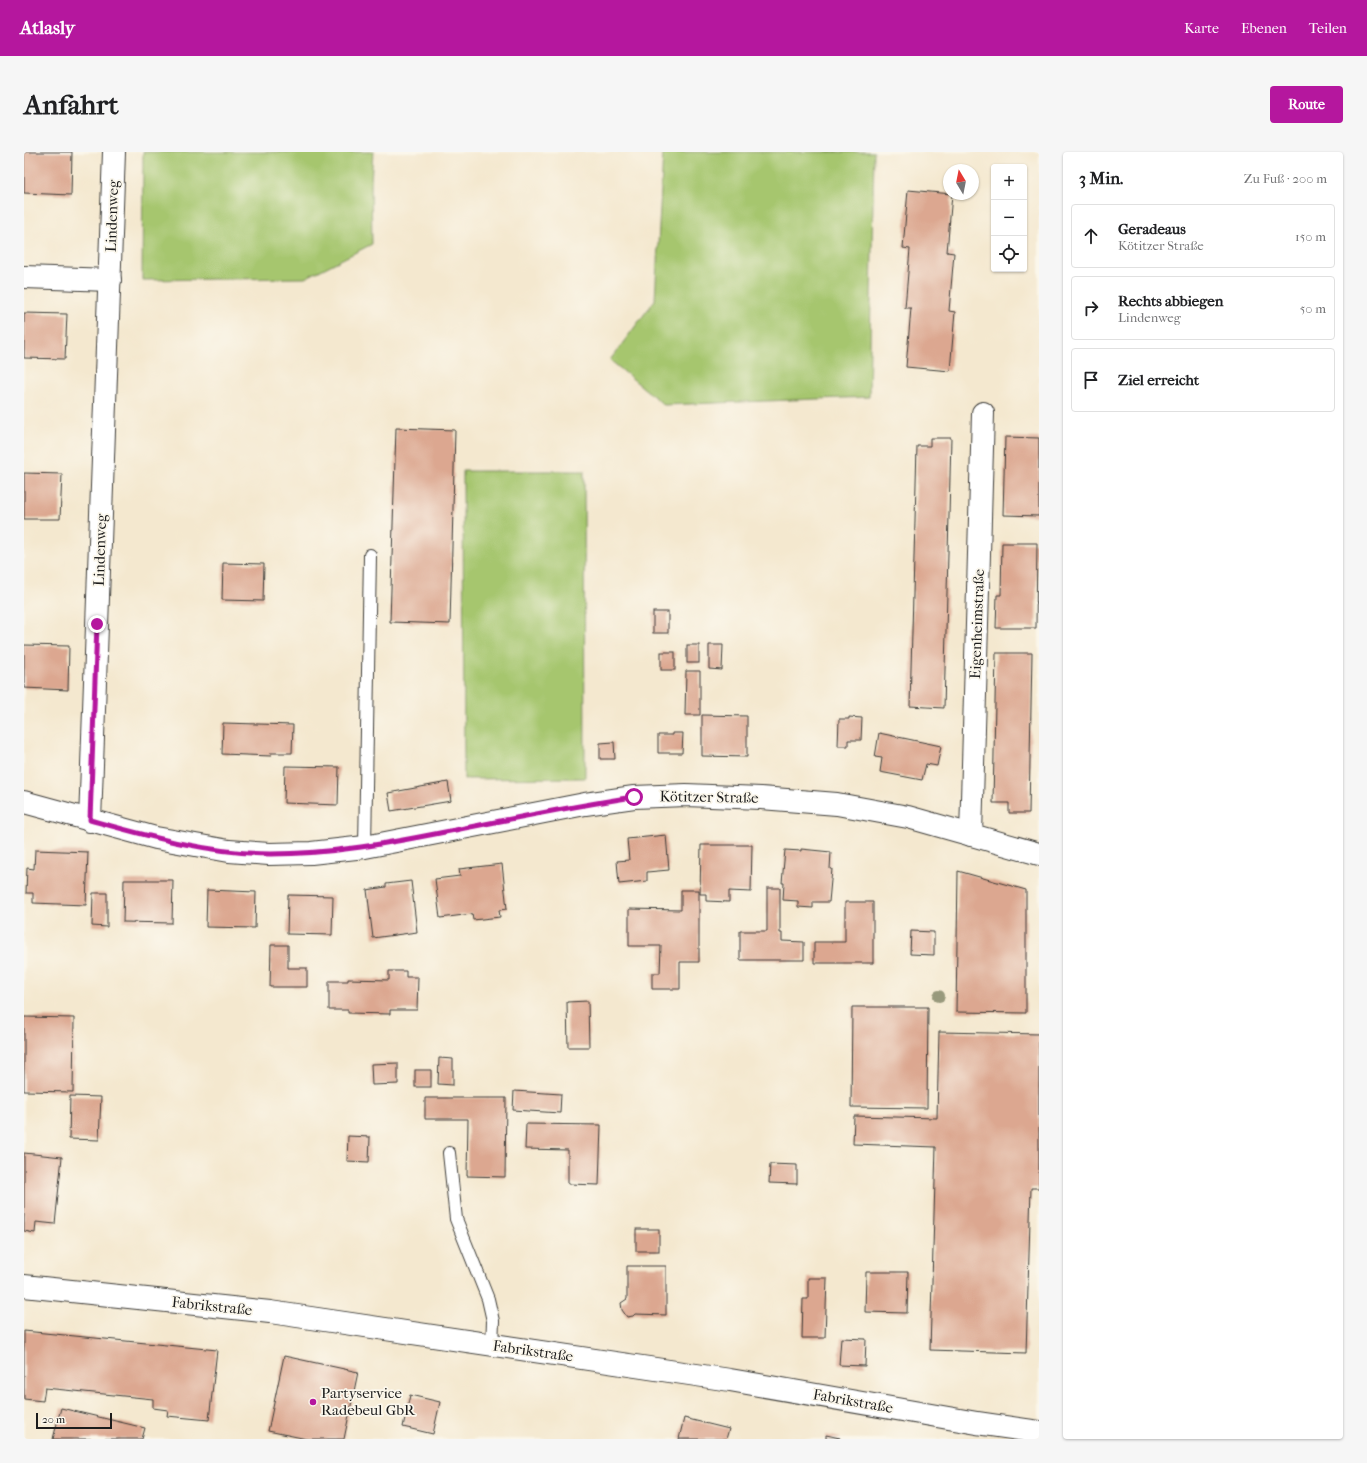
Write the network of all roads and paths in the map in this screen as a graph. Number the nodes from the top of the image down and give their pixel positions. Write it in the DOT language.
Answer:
graph roads {
  1 [pos="114,152"];
  2 [pos="24,277"];
  3 [pos="110,280"];
  4 [pos="983,413"];
  5 [pos="370,555"];
  6 [pos="24,802"];
  7 [pos="90,820"];
  8 [pos="971,835"];
  9 [pos="365,847"];
  10 [pos="1039,854"];
  11 [pos="449,1153"];
  12 [pos="24,1286"];
  13 [pos="492,1345"];
  14 [pos="1039,1432"];
  1 -- 3 [label="street, Lindenweg"];
  2 -- 3 [label="street"];
  3 -- 7 [label="street, Lindenweg"];
  4 -- 8 [label="street, Eigenheimstraße"];
  5 -- 9 [label="lane"];
  6 -- 7 [label="street, Kötitzer Straße"];
  7 -- 9 [label="street, Kötitzer Straße"];
  8 -- 9 [label="street, Kötitzer Straße"];
  8 -- 10 [label="street, Kötitzer Straße"];
  11 -- 13 [label="lane"];
  12 -- 13 [label="street, Fabrikstraße"];
  13 -- 14 [label="street, Fabrikstraße"];
}
